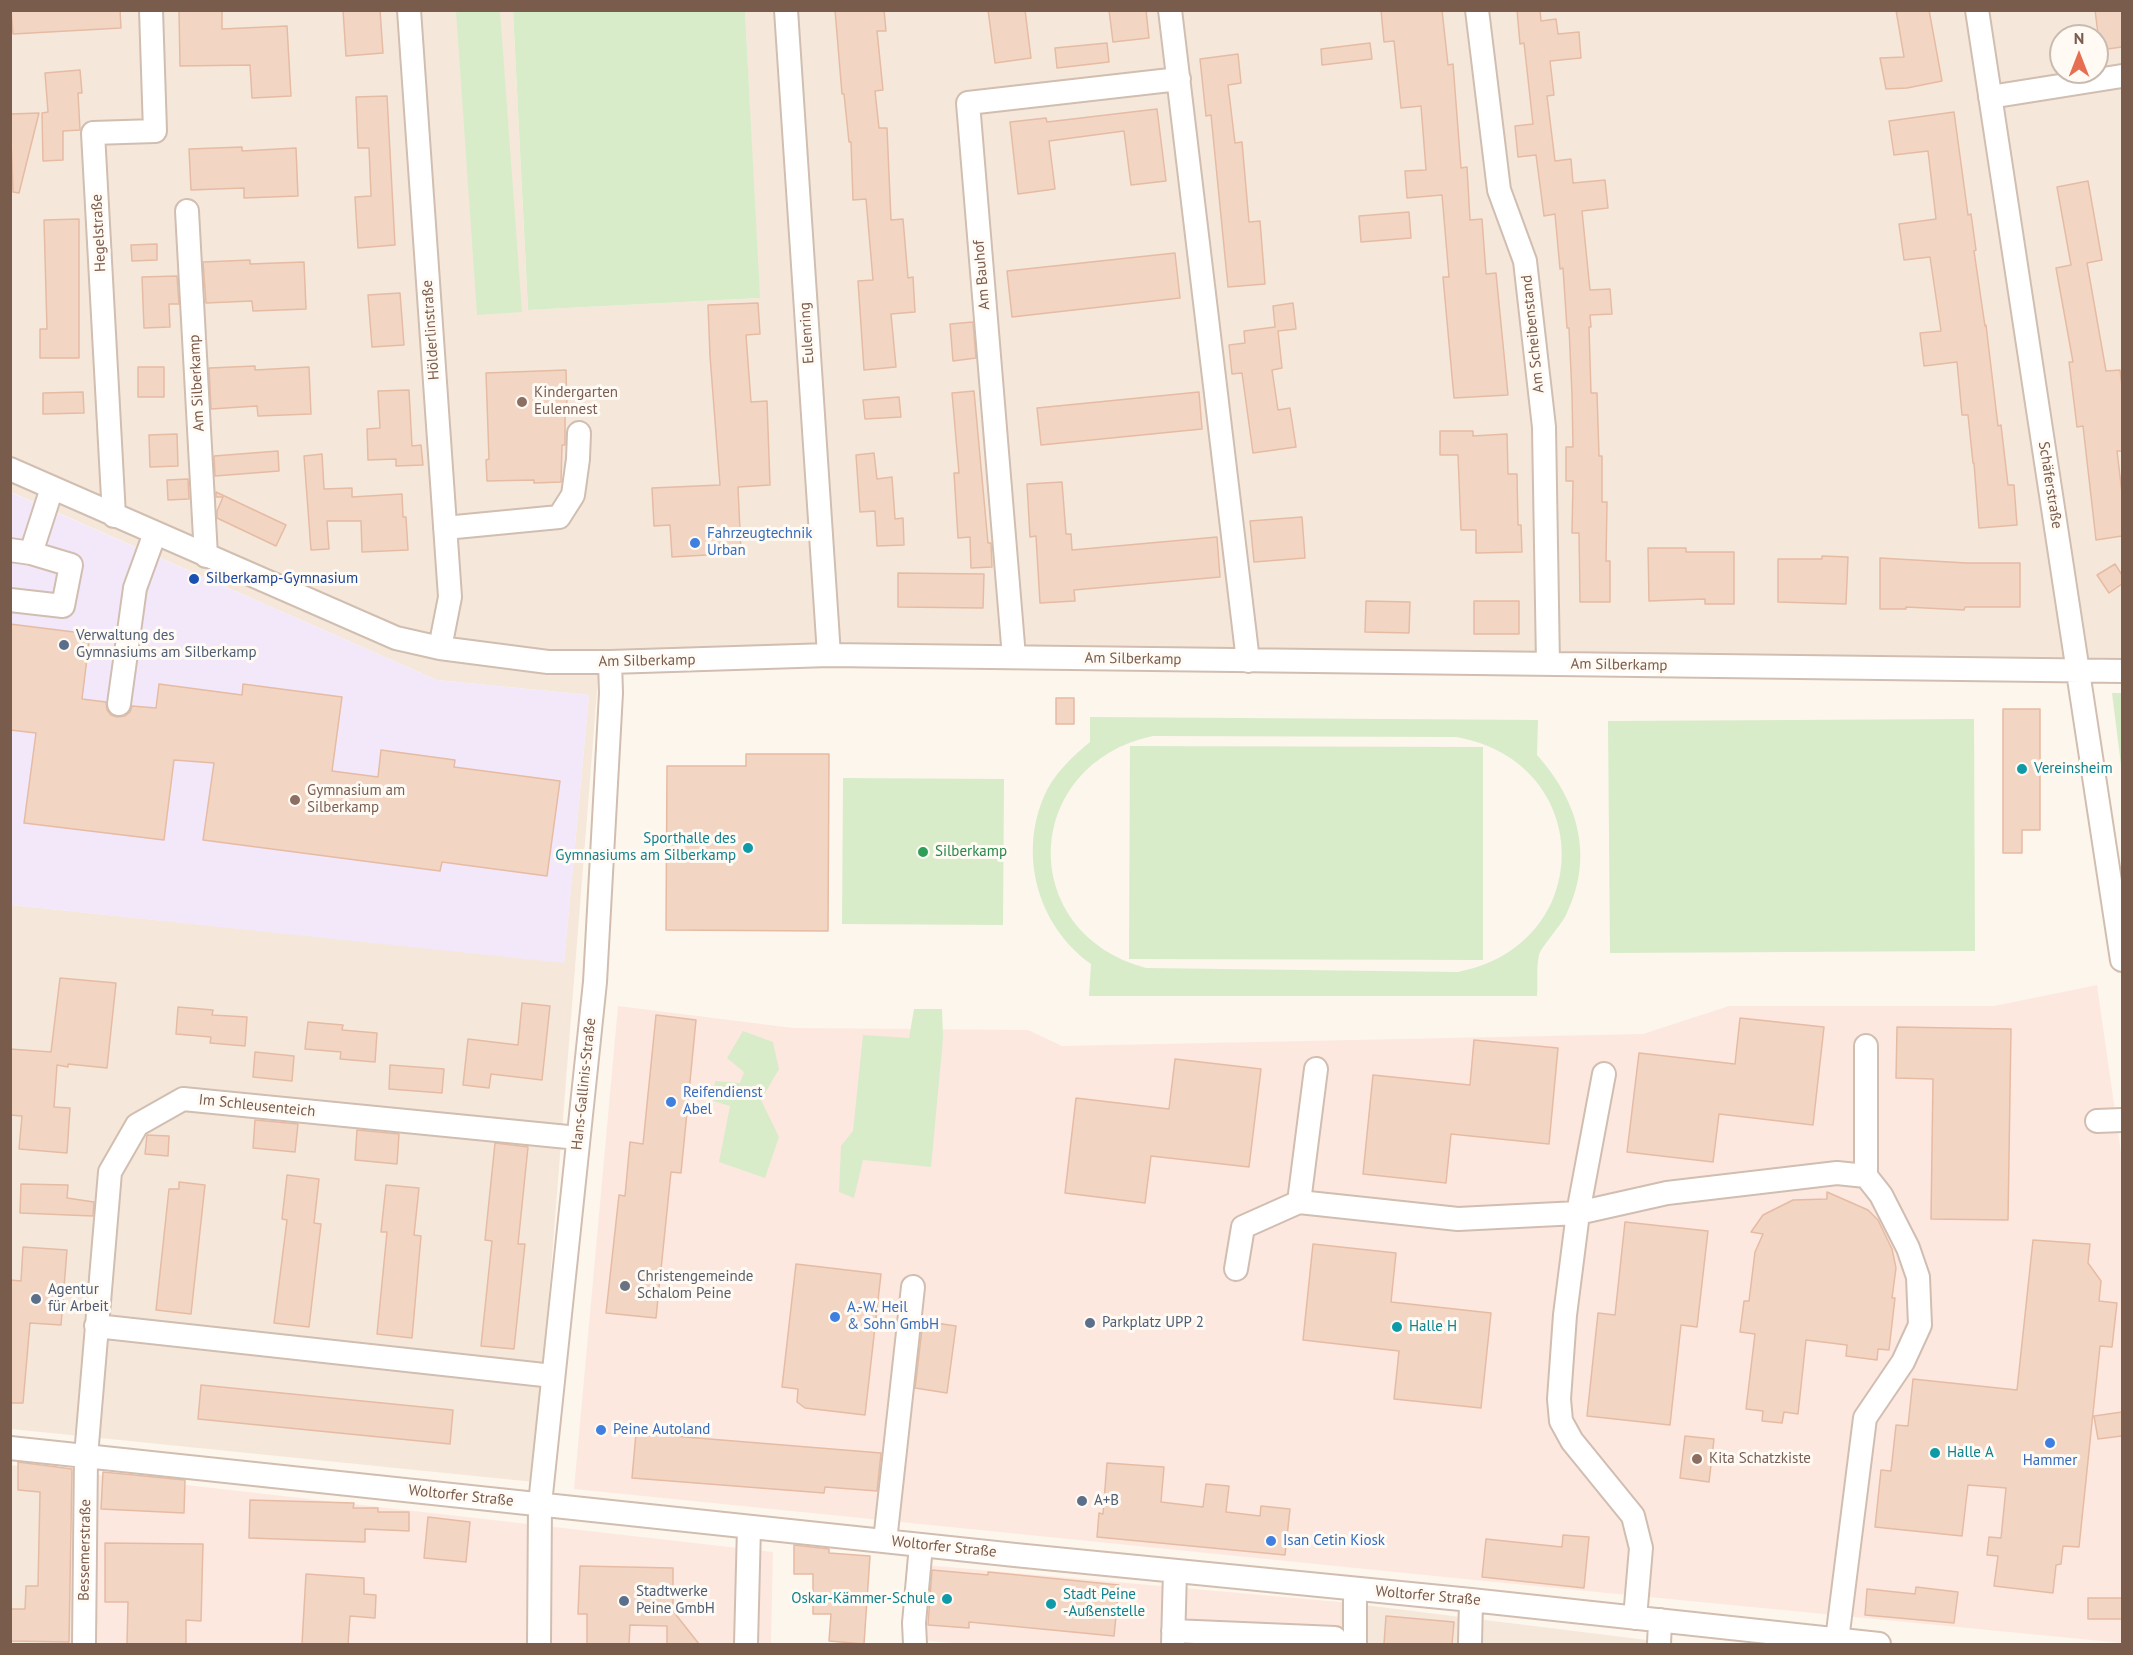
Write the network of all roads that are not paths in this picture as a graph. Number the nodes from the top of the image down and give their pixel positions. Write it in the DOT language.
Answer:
graph roads {
  1 [pos="151,10"];
  2 [pos="409,10"];
  3 [pos="786,10"];
  4 [pos="1170,10"];
  5 [pos="1477,10"];
  6 [pos="1977,10"];
  7 [pos="2122,76"];
  8 [pos="1179,79"];
  9 [pos="1990,98"];
  10 [pos="188,211"];
  11 [pos="579,433"];
  12 [pos="10,469"];
  13 [pos="52,488"];
  14 [pos="114,516"];
  15 [pos="445,528"];
  16 [pos="155,533"];
  17 [pos="21,552"];
  18 [pos="206,556"];
  19 [pos="10,600"];
  20 [pos="440,648"];
  21 [pos="829,655"];
  22 [pos="1014,657"];
  23 [pos="1248,661"];
  24 [pos="610,662"];
  25 [pos="1548,664"];
  26 [pos="2079,671"];
  27 [pos="2122,671"];
  28 [pos="119,704"];
  29 [pos="2122,960"];
  30 [pos="1866,1046"];
  31 [pos="1316,1069"];
  32 [pos="1604,1074"];
  33 [pos="2122,1120"];
  34 [pos="2097,1121"];
  35 [pos="578,1138"];
  36 [pos="1866,1176"];
  37 [pos="1299,1202"];
  38 [pos="1578,1213"];
  39 [pos="1236,1269"];
  40 [pos="913,1287"];
  41 [pos="96,1326"];
  42 [pos="553,1376"];
  43 [pos="10,1448"];
  44 [pos="86,1456"];
  45 [pos="540,1504"];
  46 [pos="749,1527"];
  47 [pos="885,1541"];
  48 [pos="921,1545"];
  49 [pos="1175,1571"];
  50 [pos="1355,1589"];
  51 [pos="1471,1600"];
  52 [pos="1635,1618"];
  53 [pos="1660,1620"];
  54 [pos="1745,1637"];
  55 [pos="1173,1638"];
  56 [pos="1837,1640"];
  57 [pos="84,1644"];
  58 [pos="539,1644"];
  59 [pos="746,1644"];
  60 [pos="915,1644"];
  61 [pos="1335,1644"];
  62 [pos="1355,1644"];
  63 [pos="1470,1644"];
  64 [pos="1659,1644"];
  65 [pos="1879,1644"];
  1 -- 14 [label="street, Hegelstraße"];
  2 -- 15 [label="street, Hölderlinstraße"];
  3 -- 21 [label="street, Eulenring"];
  4 -- 8 [label="street"];
  5 -- 25 [label="street, Am Scheibenstand"];
  6 -- 9 [label="street, Schäferstraße"];
  7 -- 9 [label="street"];
  8 -- 22 [label="street, Am Bauhof"];
  8 -- 23 [label="street"];
  9 -- 26 [label="street, Schäferstraße"];
  10 -- 18 [label="street, Am Silberkamp"];
  11 -- 15 [label="street"];
  12 -- 13 [label="street, Am Silberkamp"];
  13 -- 14 [label="street, Am Silberkamp"];
  13 -- 17 [label="street"];
  14 -- 16 [label="street, Am Silberkamp"];
  15 -- 20 [label="street, Hölderlinstraße"];
  16 -- 18 [label="street, Am Silberkamp"];
  16 -- 28 [label="street"];
  17 -- 19 [label="street"];
  18 -- 20 [label="street, Am Silberkamp"];
  20 -- 24 [label="street, Am Silberkamp"];
  21 -- 22 [label="street, Am Silberkamp"];
  21 -- 24 [label="street, Am Silberkamp"];
  22 -- 23 [label="street, Am Silberkamp"];
  23 -- 25 [label="street, Am Silberkamp"];
  24 -- 35 [label="street, Hans-Gallinis-Straße"];
  25 -- 26 [label="street, Am Silberkamp"];
  26 -- 27 [label="street, Am Silberkamp"];
  26 -- 29 [label="street, Schäferstraße"];
  30 -- 36 [label="street"];
  31 -- 37 [label="street"];
  32 -- 38 [label="street"];
  33 -- 34 [label="street"];
  35 -- 41 [label="street, Im Schleusenteich"];
  35 -- 42 [label="street, Hans-Gallinis-Straße"];
  36 -- 38 [label="street"];
  36 -- 56 [label="street"];
  37 -- 38 [label="street"];
  37 -- 39 [label="street"];
  38 -- 52 [label="street"];
  40 -- 47 [label="street"];
  41 -- 42 [label="street"];
  41 -- 44 [label="street, Im Schleusenteich"];
  42 -- 45 [label="street, Hans-Gallinis-Straße"];
  43 -- 44 [label="street, Woltorfer Straße"];
  44 -- 45 [label="street, Woltorfer Straße"];
  44 -- 57 [label="street, Bessemerstraße"];
  45 -- 46 [label="street, Woltorfer Straße"];
  45 -- 58 [label="street, Hans-Gallinis-Straße"];
  46 -- 47 [label="street, Woltorfer Straße"];
  46 -- 59 [label="street"];
  47 -- 48 [label="street, Woltorfer Straße"];
  48 -- 49 [label="street, Woltorfer Straße"];
  48 -- 60 [label="street"];
  49 -- 50 [label="street, Woltorfer Straße"];
  49 -- 55 [label="street"];
  50 -- 51 [label="street, Woltorfer Straße"];
  50 -- 62 [label="street"];
  51 -- 52 [label="street, Woltorfer Straße"];
  51 -- 63 [label="street"];
  52 -- 53 [label="street, Woltorfer Straße"];
  53 -- 54 [label="street, Woltorfer Straße"];
  53 -- 64 [label="street"];
  54 -- 56 [label="street, Woltorfer Straße"];
  55 -- 61 [label="street"];
  56 -- 65 [label="street, Woltorfer Straße"];
}
